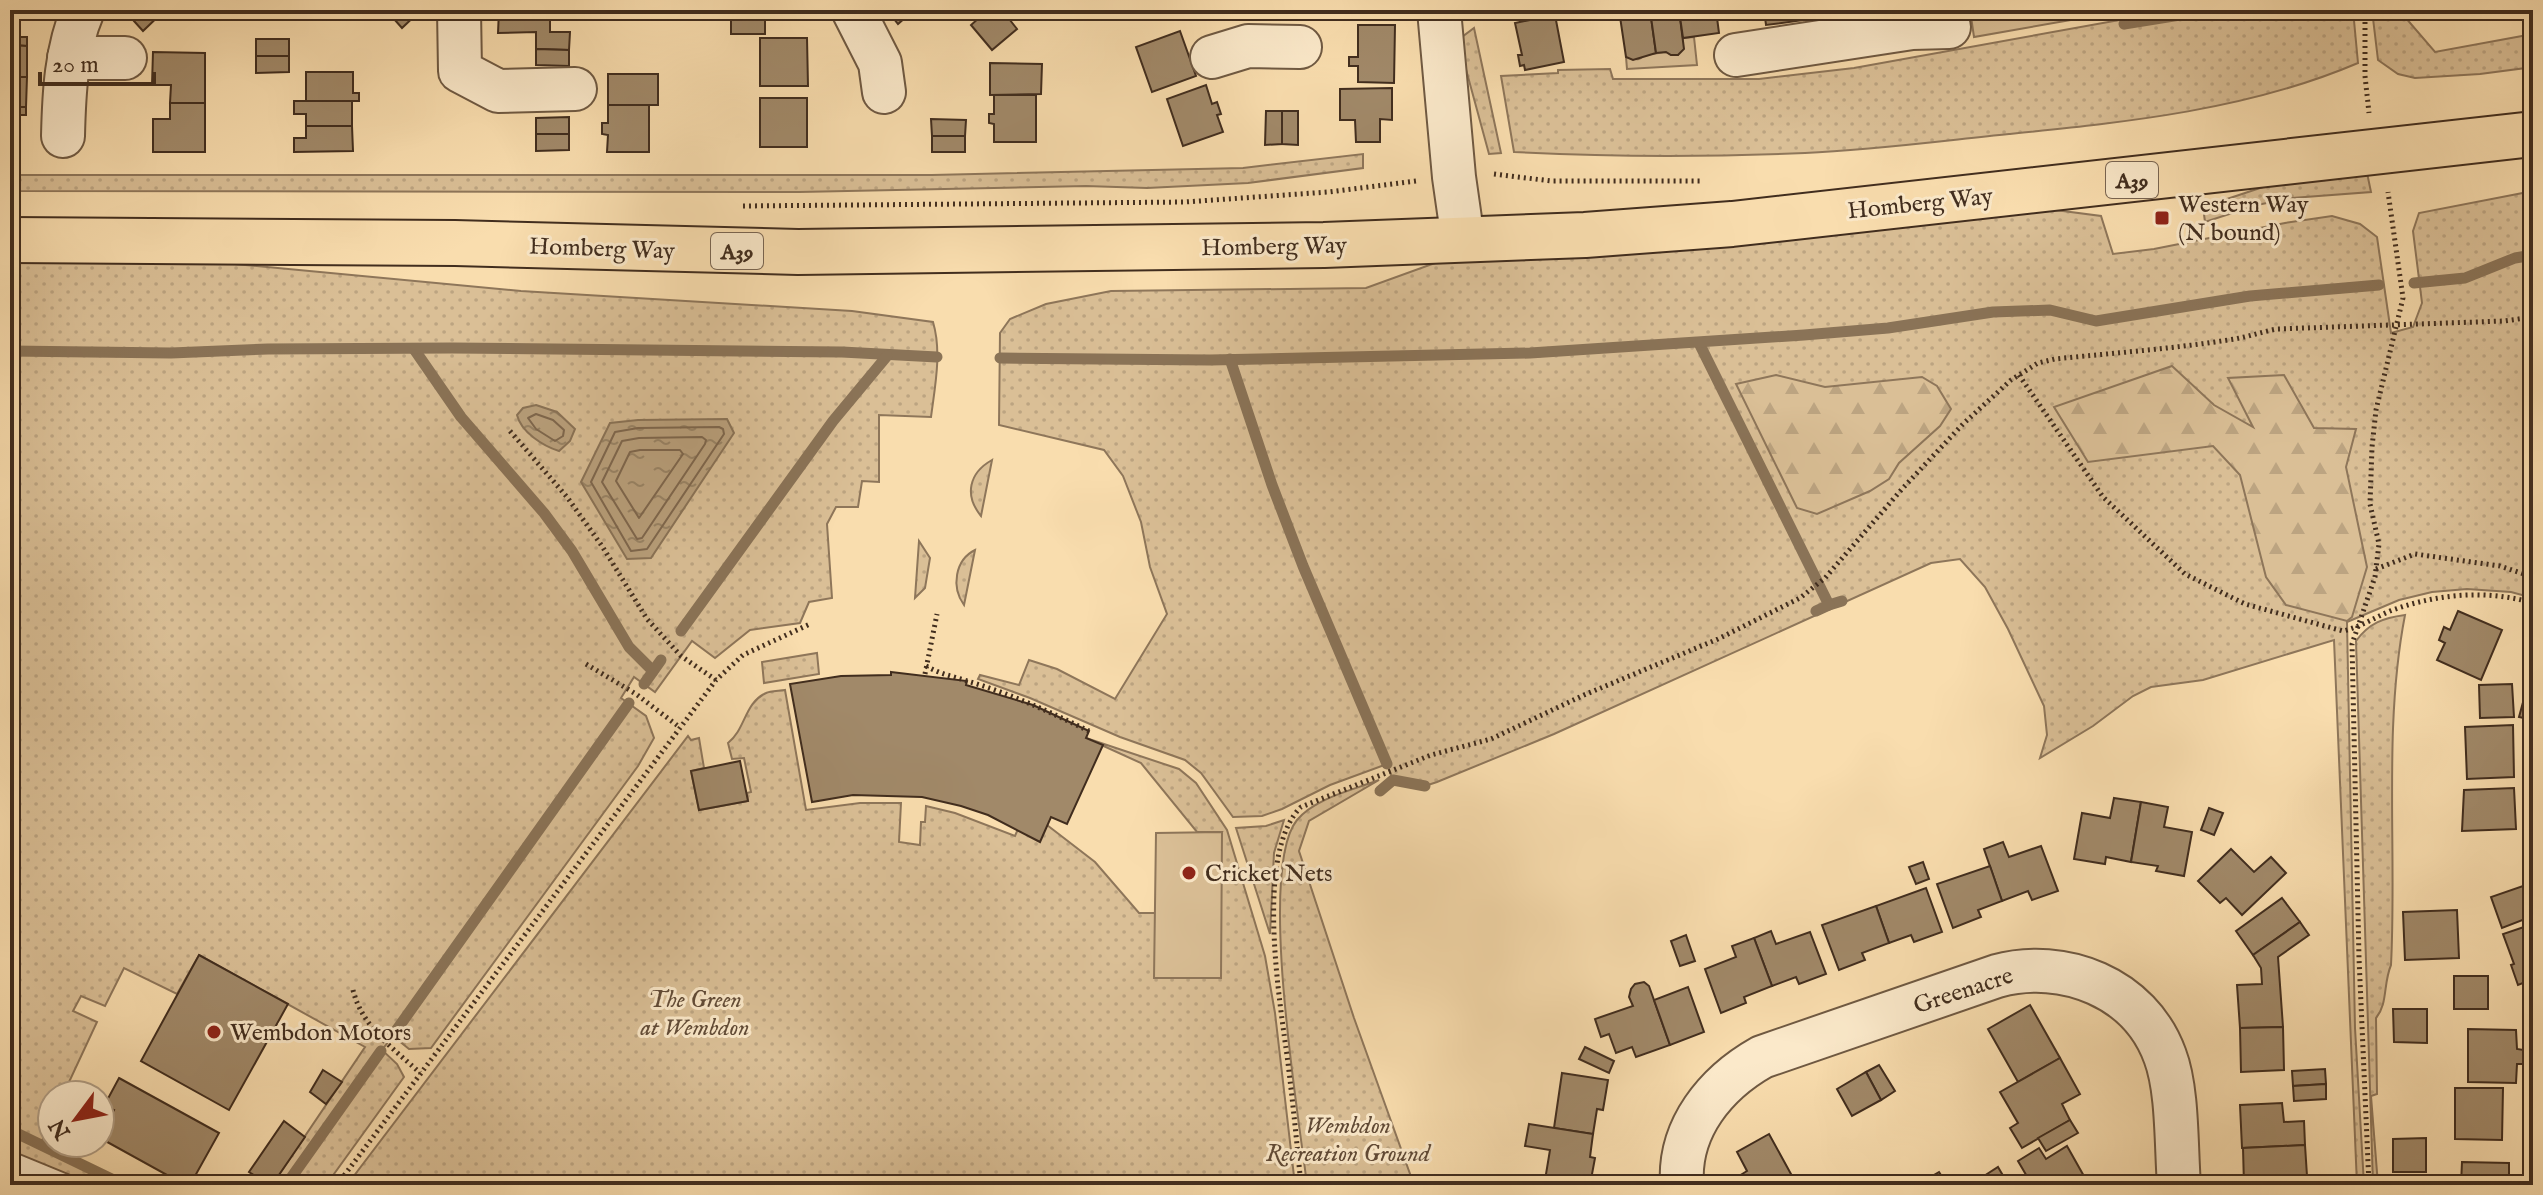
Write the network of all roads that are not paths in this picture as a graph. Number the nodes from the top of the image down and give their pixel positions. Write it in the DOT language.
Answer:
graph roads {
  1 [pos="83,10"];
  2 [pos="459,10"];
  3 [pos="853,10"];
  4 [pos="1439,10"];
  5 [pos="1923,22"];
  6 [pos="1237,37"];
  7 [pos="1300,47"];
  8 [pos="1736,55"];
  9 [pos="69,58"];
  10 [pos="125,58"];
  11 [pos="575,89"];
  12 [pos="884,92"];
  13 [pos="2533,134"];
  14 [pos="63,136"];
  15 [pos="10,240"];
  16 [pos="1463,240"];
  17 [pos="10,1162"];
  18 [pos="66,1185"];
  19 [pos="1682,1185"];
  20 [pos="2179,1185"];
  1 -- 9 [label="street"];
  2 -- 11 [label="street"];
  3 -- 12 [label="street"];
  4 -- 16 [label="street"];
  5 -- 8 [label="street"];
  6 -- 7 [label="street"];
  9 -- 10 [label="street"];
  9 -- 14 [label="street"];
  13 -- 16 [label="main road, Homberg Way / A39"];
  15 -- 16 [label="main road, Homberg Way / A39"];
  17 -- 18 [label="lane"];
  19 -- 20 [label="street, Greenacre"];
}
